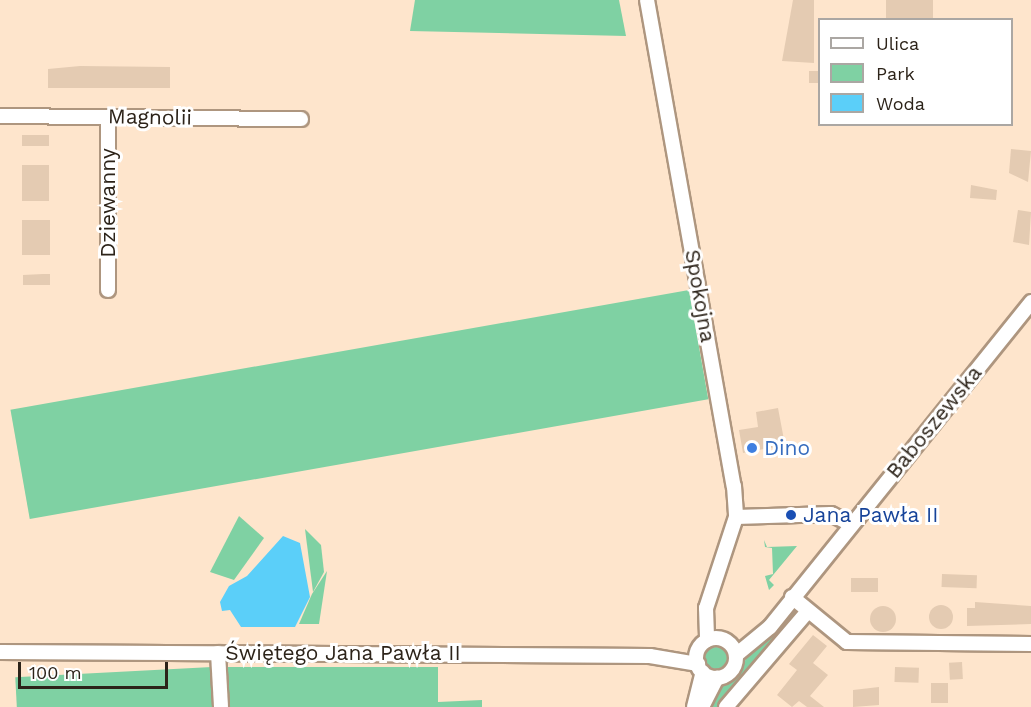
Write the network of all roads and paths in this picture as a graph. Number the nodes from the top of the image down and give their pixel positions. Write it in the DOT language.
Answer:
graph roads {
  1 [pos="647,0"];
  2 [pos="0,116"];
  3 [pos="108,117"];
  4 [pos="301,119"];
  5 [pos="108,290"];
  6 [pos="1031,302"];
  7 [pos="736,517"];
  8 [pos="851,524"];
  9 [pos="792,597"];
  10 [pos="808,611"];
  11 [pos="778,614"];
  12 [pos="713,642"];
  13 [pos="1031,644"];
  14 [pos="0,652"];
  15 [pos="218,653"];
  16 [pos="736,655"];
  17 [pos="650,656"];
  18 [pos="700,668"];
  19 [pos="717,678"];
  20 [pos="221,707"];
  21 [pos="694,707"];
  22 [pos="702,707"];
  23 [pos="726,707"];
  1 -- 7 [label="street, Spokojna"];
  2 -- 3 [label="street, Magnolii"];
  3 -- 4 [label="street, Magnolii"];
  3 -- 5 [label="street, Dziewanny"];
  6 -- 8 [label="street, Baboszewska"];
  7 -- 8 [label="street"];
  7 -- 12 [label="street, Spokojna"];
  8 -- 9 [label="street, Baboszewska"];
  9 -- 10 [label="street"];
  9 -- 11 [label="street, Baboszewska"];
  10 -- 13 [label="street"];
  10 -- 23 [label="street"];
  11 -- 12 [label="street, Baboszewska"];
  11 -- 16 [label="street, Baboszewska"];
  12 -- 16 [label="street"];
  12 -- 17 [label="street, Świętego Jana Pawła II"];
  12 -- 18 [label="street, Spokojna"];
  14 -- 15 [label="street, Świętego Jana Pawła II"];
  15 -- 17 [label="street, Świętego Jana Pawła II"];
  15 -- 20 [label="street"];
  16 -- 19 [label="street, Baboszewska"];
  17 -- 18 [label="street, Świętego Jana Pawła II"];
  18 -- 19 [label="street, Świętego Jana Pawła II"];
  18 -- 21 [label="street, Spokojna"];
  19 -- 22 [label="street, Baboszewska"];
}
